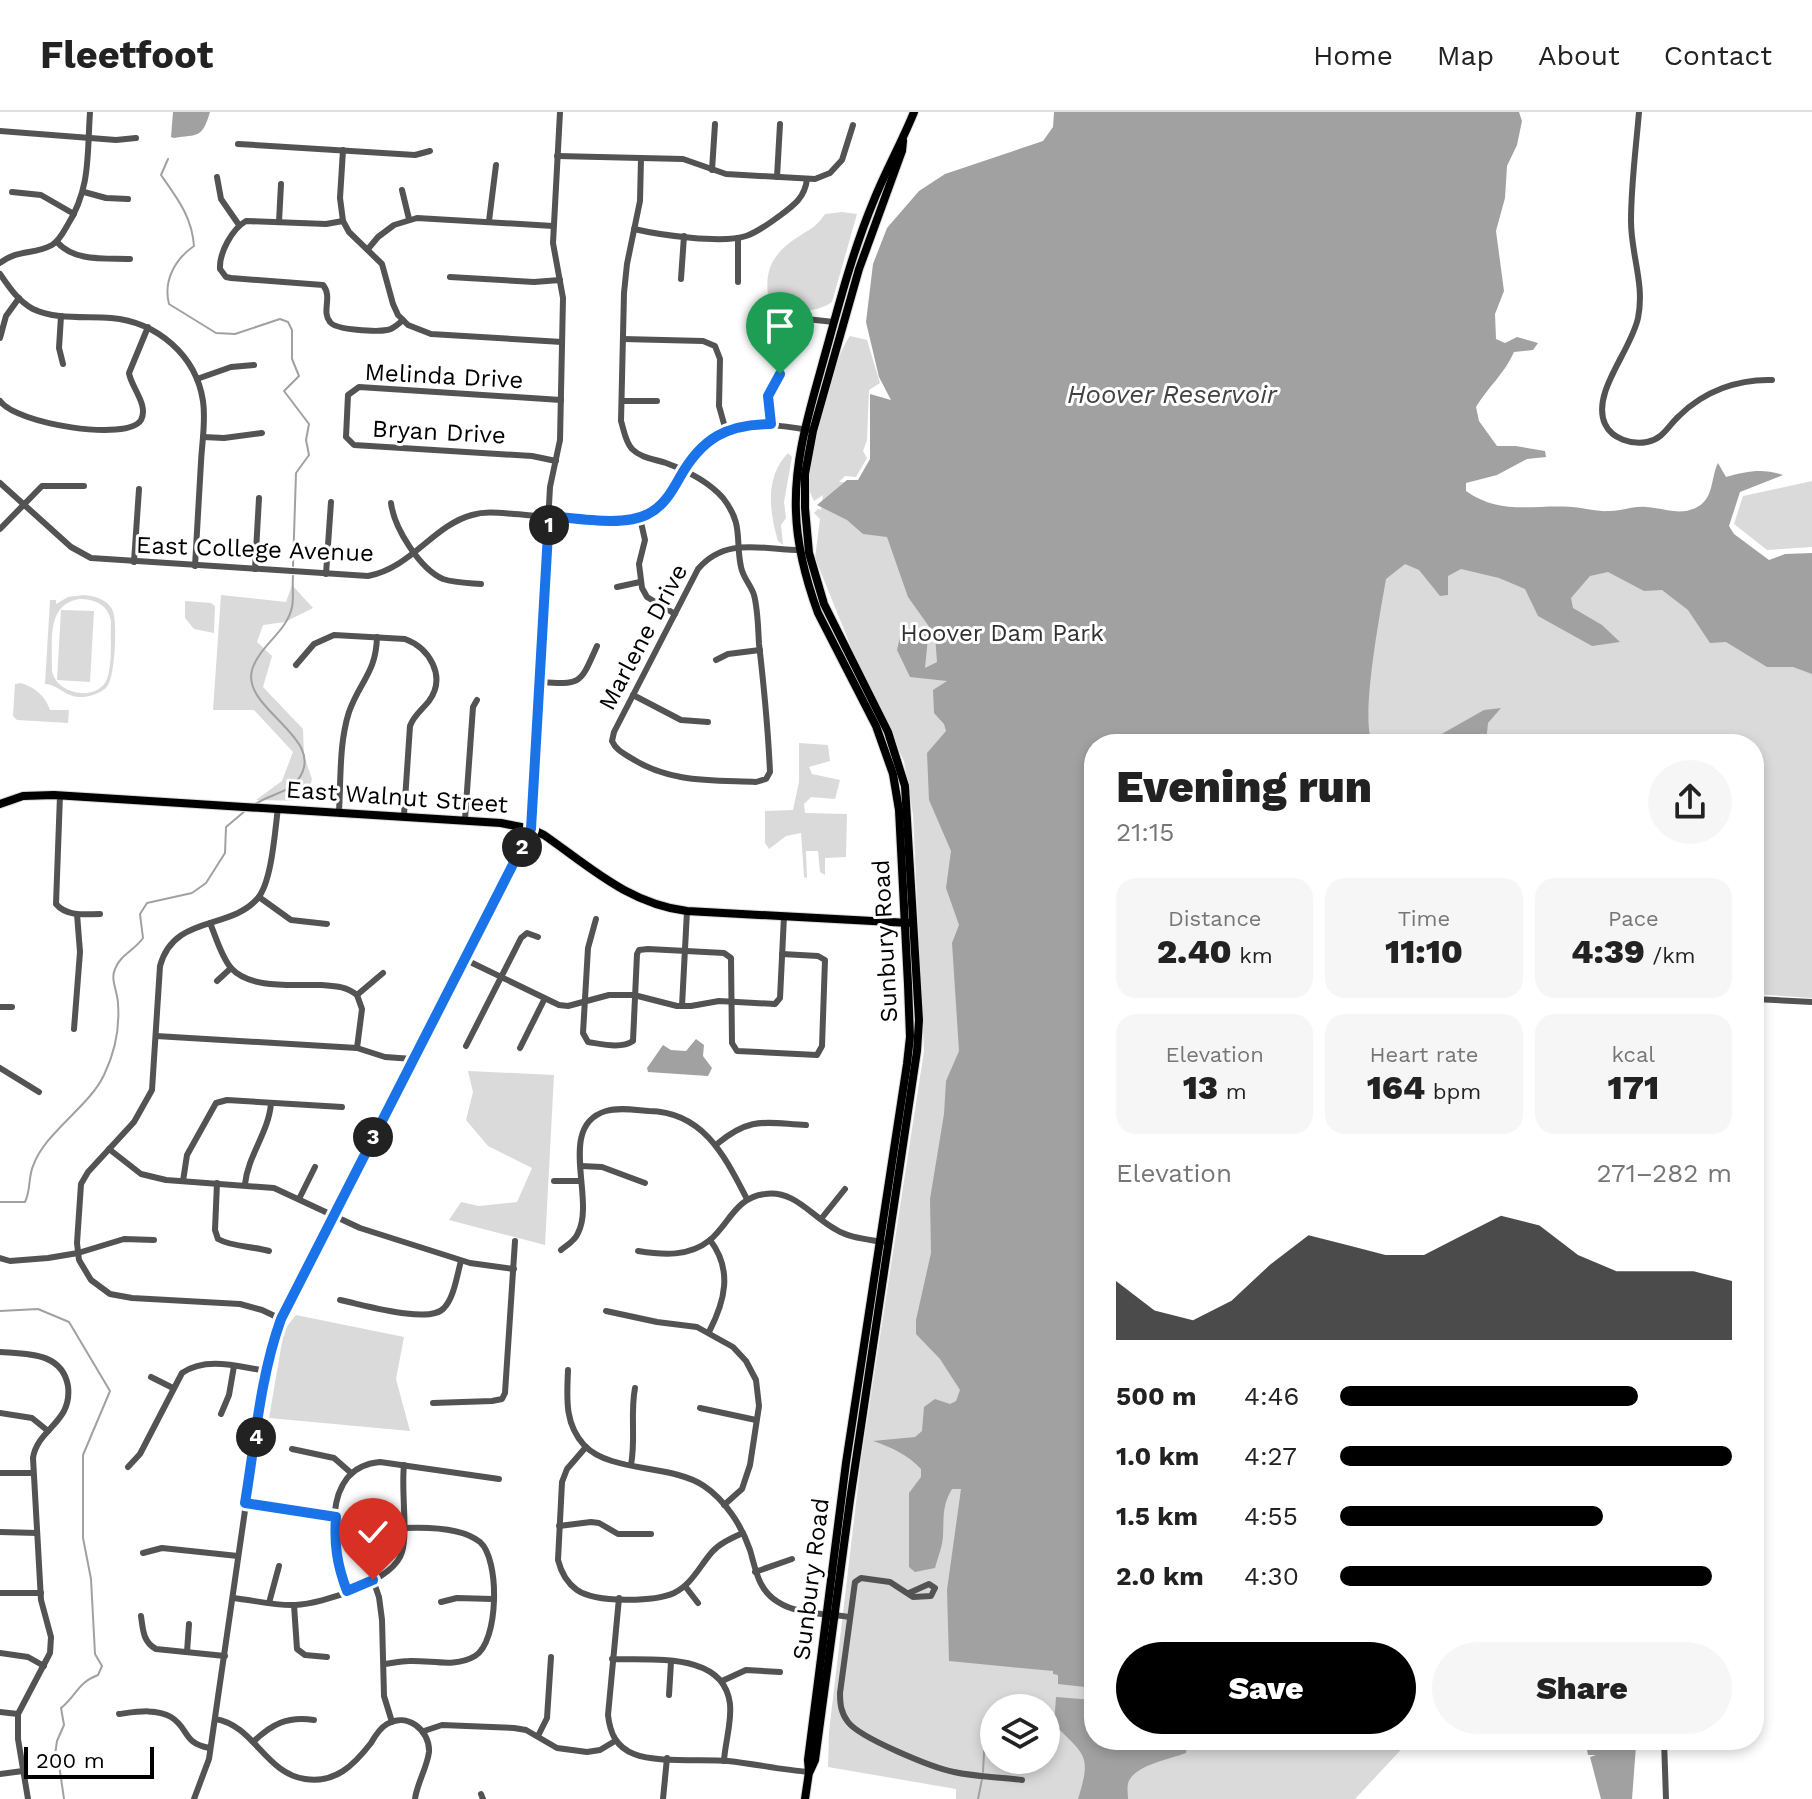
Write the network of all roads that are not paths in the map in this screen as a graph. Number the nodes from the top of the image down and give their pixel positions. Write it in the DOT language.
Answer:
graph roads {
  1 [pos="90,112"];
  2 [pos="560,112"];
  3 [pos="914,112"];
  4 [pos="1639,112"];
  5 [pos="715,124"];
  6 [pos="780,124"];
  7 [pos="853,125"];
  8 [pos="0,131"];
  9 [pos="88,138"];
  10 [pos="136,138"];
  11 [pos="903,139"];
  12 [pos="238,144"];
  13 [pos="343,150"];
  14 [pos="430,151"];
  15 [pos="557,156"];
  16 [pos="641,158"];
  17 [pos="496,165"];
  18 [pos="712,170"];
  19 [pos="217,177"];
  20 [pos="777,177"];
  21 [pos="807,179"];
  22 [pos="281,184"];
  23 [pos="402,190"];
  24 [pos="12,192"];
  25 [pos="84,192"];
  26 [pos="128,199"];
  27 [pos="74,214"];
  28 [pos="409,219"];
  29 [pos="343,221"];
  30 [pos="489,221"];
  31 [pos="279,222"];
  32 [pos="239,225"];
  33 [pos="553,226"];
  34 [pos="634,229"];
  35 [pos="684,236"];
  36 [pos="738,238"];
  37 [pos="57,242"];
  38 [pos="368,249"];
  39 [pos="130,259"];
  40 [pos="0,263"];
  41 [pos="0,274"];
  42 [pos="450,277"];
  43 [pos="681,279"];
  44 [pos="560,280"];
  45 [pos="738,282"];
  46 [pos="19,298"];
  47 [pos="61,316"];
  48 [pos="403,320"];
  49 [pos="834,322"];
  50 [pos="148,327"];
  51 [pos="0,338"];
  52 [pos="623,339"];
  53 [pos="562,342"];
  54 [pos="63,364"];
  55 [pos="254,365"];
  56 [pos="197,379"];
  57 [pos="1772,380"];
  58 [pos="561,400"];
  59 [pos="0,401"];
  60 [pos="622,401"];
  61 [pos="657,401"];
  62 [pos="346,415"];
  63 [pos="771,424"];
  64 [pos="809,430"];
  65 [pos="726,431"];
  66 [pos="262,433"];
  67 [pos="203,437"];
  68 [pos="556,461"];
  69 [pos="683,471"];
  70 [pos="0,483"];
  71 [pos="84,486"];
  72 [pos="139,489"];
  73 [pos="259,498"];
  74 [pos="331,502"];
  75 [pos="391,503"];
  76 [pos="23,504"];
  77 [pos="549,516"];
  78 [pos="640,518"];
  79 [pos="0,529"];
  80 [pos="740,547"];
  81 [pos="804,550"];
  82 [pos="415,552"];
  83 [pos="134,562"];
  84 [pos="195,566"];
  85 [pos="255,569"];
  86 [pos="326,574"];
  87 [pos="640,582"];
  88 [pos="481,584"];
  89 [pos="617,587"];
  90 [pos="675,614"];
  91 [pos="377,637"];
  92 [pos="432,645"];
  93 [pos="597,646"];
  94 [pos="760,650"];
  95 [pos="425,651"];
  96 [pos="716,660"];
  97 [pos="296,665"];
  98 [pos="540,682"];
  99 [pos="633,695"];
  100 [pos="477,700"];
  101 [pos="708,722"];
  102 [pos="60,795"];
  103 [pos="0,804"];
  104 [pos="278,808"];
  105 [pos="339,811"];
  106 [pos="404,815"];
  107 [pos="465,819"];
  108 [pos="531,829"];
  109 [pos="259,897"];
  110 [pos="687,911"];
  111 [pos="77,914"];
  112 [pos="100,914"];
  113 [pos="784,916"];
  114 [pos="596,919"];
  115 [pos="210,923"];
  116 [pos="909,923"];
  117 [pos="327,924"];
  118 [pos="538,937"];
  119 [pos="685,951"];
  120 [pos="782,954"];
  121 [pos="464,959"];
  122 [pos="231,968"];
  123 [pos="383,973"];
  124 [pos="500,978"];
  125 [pos="217,981"];
  126 [pos="357,995"];
  127 [pos="634,995"];
  128 [pos="544,1000"];
  129 [pos="1764,1000"];
  130 [pos="585,1002"];
  131 [pos="732,1002"];
  132 [pos="1812,1002"];
  133 [pos="682,1006"];
  134 [pos="0,1007"];
  135 [pos="12,1007"];
  136 [pos="74,1029"];
  137 [pos="156,1036"];
  138 [pos="466,1046"];
  139 [pos="357,1048"];
  140 [pos="520,1048"];
  141 [pos="413,1059"];
  142 [pos="0,1068"];
  143 [pos="39,1092"];
  144 [pos="271,1103"];
  145 [pos="342,1107"];
  146 [pos="806,1125"];
  147 [pos="717,1144"];
  148 [pos="109,1149"];
  149 [pos="581,1166"];
  150 [pos="315,1167"];
  151 [pos="183,1181"];
  152 [pos="554,1181"];
  153 [pos="581,1181"];
  154 [pos="217,1183"];
  155 [pos="645,1183"];
  156 [pos="245,1184"];
  157 [pos="845,1189"];
  158 [pos="299,1199"];
  159 [pos="747,1199"];
  160 [pos="333,1216"];
  161 [pos="821,1219"];
  162 [pos="154,1240"];
  163 [pos="710,1240"];
  164 [pos="515,1241"];
  165 [pos="884,1242"];
  166 [pos="561,1250"];
  167 [pos="269,1251"];
  168 [pos="638,1251"];
  169 [pos="78,1253"];
  170 [pos="0,1258"];
  171 [pos="461,1261"];
  172 [pos="514,1269"];
  173 [pos="340,1300"];
  174 [pos="606,1311"];
  175 [pos="281,1319"];
  176 [pos="709,1332"];
  177 [pos="0,1352"];
  178 [pos="234,1366"];
  179 [pos="568,1370"];
  180 [pos="267,1371"];
  181 [pos="151,1377"];
  182 [pos="173,1388"];
  183 [pos="635,1388"];
  184 [pos="433,1403"];
  185 [pos="700,1408"];
  186 [pos="0,1413"];
  187 [pos="221,1414"];
  188 [pos="756,1420"];
  189 [pos="48,1431"];
  190 [pos="586,1447"];
  191 [pos="292,1449"];
  192 [pos="404,1465"];
  193 [pos="631,1465"];
  194 [pos="128,1467"];
  195 [pos="350,1472"];
  196 [pos="0,1473"];
  197 [pos="33,1473"];
  198 [pos="499,1479"];
  199 [pos="245,1503"];
  200 [pos="724,1505"];
  201 [pos="336,1517"];
  202 [pos="559,1526"];
  203 [pos="403,1528"];
  204 [pos="0,1532"];
  205 [pos="37,1533"];
  206 [pos="743,1533"];
  207 [pos="651,1534"];
  208 [pos="493,1539"];
  209 [pos="483,1546"];
  210 [pos="143,1553"];
  211 [pos="238,1556"];
  212 [pos="792,1559"];
  213 [pos="279,1566"];
  214 [pos="755,1572"];
  215 [pos="373,1580"];
  216 [pos="685,1586"];
  217 [pos="347,1591"];
  218 [pos="0,1593"];
  219 [pos="41,1593"];
  220 [pos="909,1593"];
  221 [pos="233,1598"];
  222 [pos="619,1598"];
  223 [pos="493,1599"];
  224 [pos="441,1602"];
  225 [pos="269,1603"];
  226 [pos="698,1603"];
  227 [pos="294,1605"];
  228 [pos="831,1615"];
  229 [pos="141,1616"];
  230 [pos="849,1617"];
  231 [pos="189,1624"];
  232 [pos="299,1651"];
  233 [pos="187,1652"];
  234 [pos="0,1653"];
  235 [pos="225,1656"];
  236 [pos="327,1657"];
  237 [pos="551,1657"];
  238 [pos="290,1659"];
  239 [pos="612,1659"];
  240 [pos="671,1662"];
  241 [pos="385,1664"];
  242 [pos="44,1666"];
  243 [pos="780,1672"];
  244 [pos="722,1681"];
  245 [pos="669,1695"];
  246 [pos="0,1712"];
  247 [pos="18,1714"];
  248 [pos="119,1714"];
  249 [pos="215,1719"];
  250 [pos="314,1720"];
  251 [pos="392,1722"];
  252 [pos="424,1731"];
  253 [pos="538,1736"];
  254 [pos="615,1741"];
  255 [pos="253,1742"];
  256 [pos="210,1748"];
  257 [pos="1664,1750"];
  258 [pos="667,1758"];
  259 [pos="724,1761"];
  260 [pos="23,1771"];
  261 [pos="809,1772"];
  262 [pos="0,1774"];
  263 [pos="1022,1780"];
  264 [pos="28,1799"];
  265 [pos="194,1799"];
  266 [pos="415,1799"];
  267 [pos="663,1799"];
  268 [pos="805,1799"];
  269 [pos="1666,1799"];
  1 -- 9 [label="street"];
  2 -- 15 [label="street"];
  3 -- 11 [label="main road, Sunbury Road"];
  4 -- 57 [label="street"];
  5 -- 18 [label="street"];
  6 -- 20 [label="street"];
  7 -- 21 [label="street"];
  8 -- 9 [label="street"];
  9 -- 10 [label="street"];
  9 -- 25 [label="street"];
  11 -- 49 [label="main road, Sunbury Road"];
  11 -- 64 [label="main road, Sunbury Road"];
  12 -- 13 [label="street"];
  13 -- 14 [label="street"];
  13 -- 29 [label="street"];
  15 -- 16 [label="street"];
  15 -- 33 [label="street"];
  16 -- 18 [label="street"];
  16 -- 34 [label="street"];
  17 -- 30 [label="street"];
  18 -- 20 [label="street"];
  19 -- 32 [label="street"];
  20 -- 21 [label="street"];
  21 -- 36 [label="street"];
  22 -- 31 [label="street"];
  23 -- 28 [label="street"];
  24 -- 27 [label="street"];
  25 -- 26 [label="street"];
  25 -- 27 [label="street"];
  27 -- 37 [label="street"];
  28 -- 30 [label="street"];
  28 -- 38 [label="street"];
  29 -- 31 [label="street"];
  29 -- 38 [label="street"];
  30 -- 33 [label="street"];
  31 -- 32 [label="street"];
  32 -- 48 [label="street"];
  33 -- 44 [label="street"];
  34 -- 35 [label="street"];
  34 -- 52 [label="street"];
  35 -- 36 [label="street"];
  35 -- 43 [label="street"];
  36 -- 45 [label="street"];
  37 -- 39 [label="street"];
  37 -- 40 [label="street"];
  38 -- 48 [label="street"];
  41 -- 46 [label="street"];
  42 -- 44 [label="street"];
  44 -- 53 [label="street"];
  46 -- 47 [label="street"];
  46 -- 51 [label="street"];
  47 -- 50 [label="street"];
  47 -- 54 [label="street"];
  48 -- 53 [label="street"];
  49 -- 63 [label="street"];
  49 -- 64 [label="main road, Sunbury Road"];
  50 -- 56 [label="street"];
  50 -- 59 [label="street"];
  52 -- 60 [label="street"];
  52 -- 65 [label="street"];
  53 -- 58 [label="street"];
  55 -- 56 [label="street"];
  56 -- 67 [label="street"];
  58 -- 62 [label="street, Melinda Drive"];
  58 -- 68 [label="street"];
  60 -- 61 [label="street"];
  60 -- 69 [label="street"];
  62 -- 68 [label="street, Bryan Drive"];
  63 -- 64 [label="street"];
  63 -- 65 [label="street"];
  64 -- 81 [label="main road, Sunbury Road"];
  65 -- 69 [label="street"];
  66 -- 67 [label="street"];
  67 -- 84 [label="street"];
  68 -- 77 [label="street"];
  69 -- 78 [label="street"];
  69 -- 80 [label="street"];
  70 -- 76 [label="street, East College Avenue"];
  71 -- 76 [label="street"];
  72 -- 83 [label="street"];
  73 -- 85 [label="street"];
  74 -- 86 [label="street"];
  75 -- 82 [label="street"];
  76 -- 79 [label="street"];
  76 -- 83 [label="street, East College Avenue"];
  77 -- 78 [label="street, East College Avenue"];
  77 -- 82 [label="street, East College Avenue"];
  77 -- 98 [label="street"];
  78 -- 87 [label="street"];
  80 -- 81 [label="street, Marlene Drive"];
  80 -- 90 [label="street, Marlene Drive"];
  80 -- 94 [label="street"];
  81 -- 116 [label="main road, Sunbury Road"];
  81 -- 116 [label="main road, Sunbury Road"];
  82 -- 86 [label="street, East College Avenue"];
  82 -- 88 [label="street"];
  83 -- 84 [label="street, East College Avenue"];
  84 -- 85 [label="street, East College Avenue"];
  85 -- 86 [label="street, East College Avenue"];
  87 -- 89 [label="street"];
  87 -- 90 [label="street"];
  90 -- 99 [label="street, Marlene Drive"];
  91 -- 95 [label="street"];
  91 -- 97 [label="street"];
  91 -- 105 [label="street"];
  92 -- 95 [label="street"];
  93 -- 98 [label="street"];
  94 -- 96 [label="street"];
  94 -- 99 [label="street, Marlene Drive"];
  95 -- 106 [label="street"];
  98 -- 108 [label="street"];
  99 -- 101 [label="street"];
  100 -- 107 [label="street"];
  102 -- 103 [label="main road, East Walnut Street"];
  102 -- 104 [label="main road, East Walnut Street"];
  102 -- 111 [label="street"];
  104 -- 105 [label="main road, East Walnut Street"];
  104 -- 109 [label="street"];
  105 -- 106 [label="main road, East Walnut Street"];
  106 -- 107 [label="main road, East Walnut Street"];
  107 -- 108 [label="main road, East Walnut Street"];
  108 -- 110 [label="main road, East Walnut Street"];
  108 -- 121 [label="street"];
  109 -- 115 [label="street"];
  109 -- 117 [label="street"];
  110 -- 113 [label="main road, East Walnut Street"];
  110 -- 119 [label="street"];
  111 -- 112 [label="street"];
  111 -- 136 [label="street"];
  113 -- 116 [label="main road, East Walnut Street"];
  113 -- 120 [label="street"];
  114 -- 130 [label="street"];
  115 -- 122 [label="street"];
  115 -- 137 [label="street"];
  116 -- 165 [label="main road, Sunbury Road"];
  116 -- 165 [label="main road, Sunbury Road"];
  118 -- 124 [label="street"];
  119 -- 127 [label="street"];
  119 -- 131 [label="street"];
  119 -- 133 [label="street"];
  120 -- 131 [label="street"];
  120 -- 131 [label="street"];
  121 -- 124 [label="street"];
  121 -- 141 [label="street"];
  122 -- 125 [label="street"];
  122 -- 126 [label="street"];
  123 -- 126 [label="street"];
  124 -- 128 [label="street"];
  124 -- 138 [label="street"];
  126 -- 139 [label="street"];
  127 -- 130 [label="street"];
  127 -- 130 [label="street"];
  127 -- 133 [label="street"];
  128 -- 130 [label="street"];
  128 -- 140 [label="street"];
  129 -- 132 [label="street"];
  131 -- 133 [label="street"];
  134 -- 135 [label="street"];
  137 -- 139 [label="street"];
  137 -- 148 [label="street"];
  139 -- 141 [label="street"];
  141 -- 160 [label="street"];
  142 -- 143 [label="street"];
  144 -- 145 [label="street"];
  144 -- 151 [label="street"];
  144 -- 156 [label="street"];
  146 -- 147 [label="street"];
  147 -- 149 [label="street"];
  147 -- 159 [label="street"];
  148 -- 151 [label="street"];
  148 -- 169 [label="street"];
  149 -- 153 [label="street"];
  149 -- 155 [label="street"];
  150 -- 158 [label="street"];
  151 -- 154 [label="street"];
  152 -- 153 [label="street"];
  153 -- 166 [label="street"];
  154 -- 156 [label="street"];
  154 -- 167 [label="street"];
  156 -- 158 [label="street"];
  157 -- 161 [label="street"];
  158 -- 160 [label="street"];
  159 -- 161 [label="street"];
  159 -- 163 [label="street"];
  160 -- 171 [label="street"];
  160 -- 175 [label="street"];
  161 -- 165 [label="street"];
  162 -- 169 [label="street"];
  163 -- 168 [label="street"];
  163 -- 176 [label="street"];
  164 -- 172 [label="street"];
  165 -- 228 [label="main road, Sunbury Road"];
  165 -- 228 [label="main road, Sunbury Road"];
  169 -- 170 [label="street"];
  169 -- 175 [label="street"];
  171 -- 172 [label="street"];
  171 -- 173 [label="street"];
  172 -- 184 [label="street"];
  174 -- 176 [label="street"];
  175 -- 180 [label="street"];
  176 -- 188 [label="street"];
  177 -- 189 [label="street"];
  178 -- 180 [label="street"];
  178 -- 182 [label="street"];
  178 -- 187 [label="street"];
  179 -- 190 [label="street"];
  180 -- 199 [label="street"];
  181 -- 182 [label="street"];
  182 -- 194 [label="street"];
  183 -- 193 [label="street"];
  185 -- 188 [label="street"];
  186 -- 189 [label="street"];
  188 -- 200 [label="street"];
  189 -- 197 [label="street"];
  190 -- 193 [label="street"];
  190 -- 202 [label="street"];
  191 -- 195 [label="street"];
  192 -- 195 [label="street"];
  192 -- 198 [label="street"];
  192 -- 203 [label="street"];
  193 -- 200 [label="street"];
  195 -- 201 [label="street"];
  196 -- 197 [label="street"];
  197 -- 205 [label="street"];
  199 -- 201 [label="street"];
  199 -- 211 [label="street"];
  200 -- 206 [label="street"];
  201 -- 217 [label="street"];
  202 -- 207 [label="street"];
  202 -- 222 [label="street"];
  203 -- 209 [label="street"];
  203 -- 215 [label="street"];
  204 -- 205 [label="street"];
  205 -- 219 [label="street"];
  206 -- 214 [label="street"];
  206 -- 216 [label="street"];
  208 -- 209 [label="street"];
  209 -- 223 [label="street"];
  210 -- 211 [label="street"];
  211 -- 221 [label="street"];
  212 -- 214 [label="street"];
  213 -- 225 [label="street"];
  214 -- 228 [label="street"];
  215 -- 217 [label="street"];
  215 -- 241 [label="street"];
  216 -- 222 [label="street"];
  216 -- 226 [label="street"];
  217 -- 227 [label="street"];
  218 -- 219 [label="street"];
  219 -- 242 [label="street"];
  220 -- 230 [label="street"];
  221 -- 225 [label="street"];
  221 -- 235 [label="street"];
  222 -- 239 [label="street"];
  223 -- 224 [label="street"];
  223 -- 241 [label="street"];
  225 -- 227 [label="street"];
  227 -- 232 [label="street"];
  228 -- 230 [label="street"];
  228 -- 261 [label="main road, Sunbury Road"];
  228 -- 261 [label="main road, Sunbury Road"];
  229 -- 233 [label="street"];
  230 -- 263 [label="street"];
  231 -- 233 [label="street"];
  232 -- 236 [label="street"];
  232 -- 238 [label="street"];
  233 -- 235 [label="street"];
  234 -- 242 [label="street"];
  235 -- 249 [label="street"];
  237 -- 253 [label="street"];
  239 -- 240 [label="street"];
  239 -- 254 [label="street"];
  240 -- 244 [label="street"];
  240 -- 245 [label="street"];
  241 -- 251 [label="street"];
  242 -- 247 [label="street"];
  243 -- 244 [label="street"];
  244 -- 259 [label="street"];
  246 -- 247 [label="street"];
  247 -- 260 [label="street"];
  248 -- 256 [label="street"];
  249 -- 255 [label="street"];
  249 -- 256 [label="street"];
  250 -- 255 [label="street"];
  251 -- 252 [label="street"];
  251 -- 255 [label="street"];
  252 -- 253 [label="street"];
  252 -- 266 [label="street"];
  253 -- 254 [label="street"];
  254 -- 258 [label="street"];
  256 -- 265 [label="street"];
  257 -- 269 [label="street"];
  258 -- 259 [label="street"];
  258 -- 267 [label="street"];
  259 -- 261 [label="street"];
  260 -- 262 [label="street"];
  260 -- 264 [label="street"];
  261 -- 268 [label="main road, Sunbury Road"];
}
